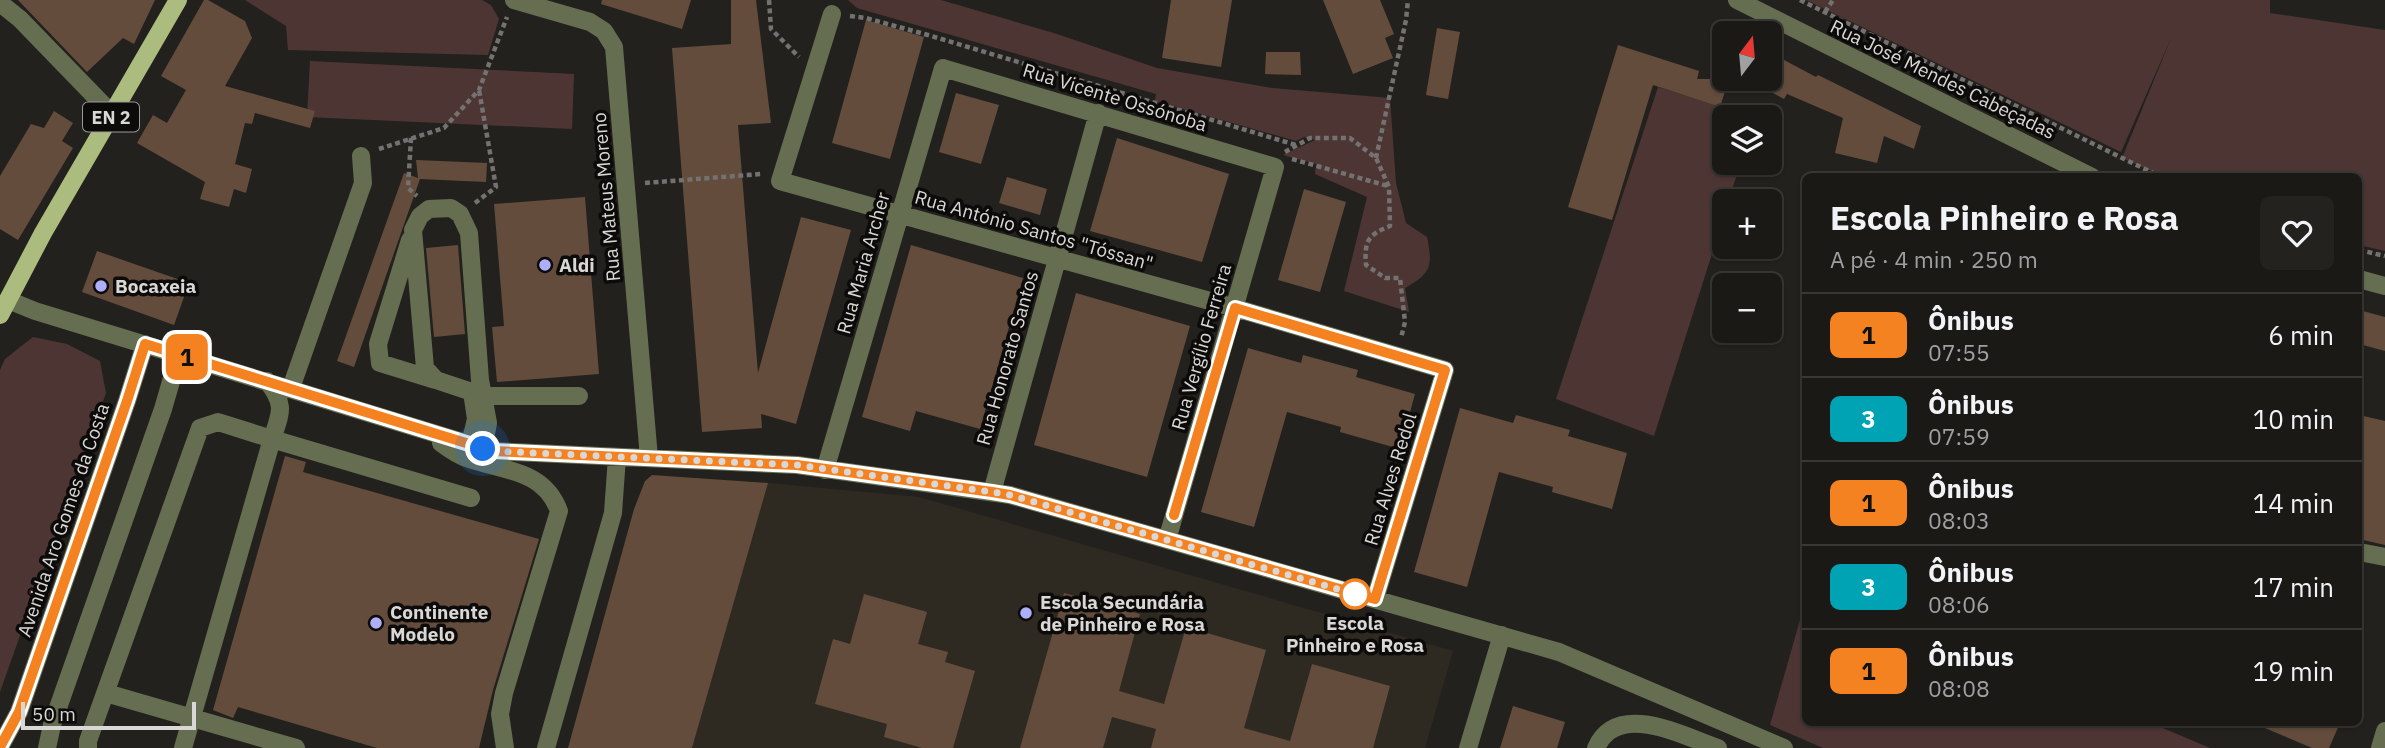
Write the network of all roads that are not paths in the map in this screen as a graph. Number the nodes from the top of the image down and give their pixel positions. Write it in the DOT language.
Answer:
graph roads {
  1 [pos="178,0"];
  2 [pos="1737,0"];
  3 [pos="0,3"];
  4 [pos="512,6"];
  5 [pos="832,14"];
  6 [pos="943,68"];
  7 [pos="1098,113"];
  8 [pos="113,115"];
  9 [pos="360,156"];
  10 [pos="1275,167"];
  11 [pos="2084,173"];
  12 [pos="900,214"];
  13 [pos="413,230"];
  14 [pos="1057,259"];
  15 [pos="2362,280"];
  16 [pos="2385,286"];
  17 [pos="4,308"];
  18 [pos="1235,308"];
  19 [pos="145,344"];
  20 [pos="179,354"];
  21 [pos="1445,370"];
  22 [pos="436,380"];
  23 [pos="267,381"];
  24 [pos="291,388"];
  25 [pos="477,394"];
  26 [pos="579,396"];
  27 [pos="424,430"];
  28 [pos="272,439"];
  29 [pos="477,447"];
  30 [pos="617,457"];
  31 [pos="649,458"];
  32 [pos="825,470"];
  33 [pos="992,492"];
  34 [pos="471,498"];
  35 [pos="1167,540"];
  36 [pos="2362,553"];
  37 [pos="2385,557"];
  38 [pos="1375,599"];
  39 [pos="1502,635"];
  40 [pos="106,693"];
  41 [pos="191,718"];
  42 [pos="2385,731"];
  43 [pos="0,747"];
  44 [pos="47,748"];
  45 [pos="88,748"];
  46 [pos="183,748"];
  47 [pos="296,748"];
  48 [pos="505,748"];
  49 [pos="547,748"];
  50 [pos="1468,748"];
  51 [pos="1596,748"];
  52 [pos="1718,748"];
  53 [pos="1784,748"];
  54 [pos="2380,748"];
  1 -- 8 [label="main road, EN 2"];
  2 -- 11 [label="street, Rua José Mendes Cabeçadas"];
  3 -- 8 [label="street"];
  4 -- 31 [label="street, Rua Mateus Moreno"];
  5 -- 12 [label="street, Rua António Santos \"Tóssan\""];
  6 -- 7 [label="street, Rua Vicente Ossónoba"];
  6 -- 12 [label="street, Rua Maria Archer"];
  7 -- 10 [label="street, Rua Vicente Ossónoba"];
  7 -- 14 [label="street, Rua Honorato Santos"];
  8 -- 17 [label="main road, EN 2"];
  9 -- 24 [label="street"];
  10 -- 18 [label="street, Rua Vergílio Ferreira"];
  12 -- 14 [label="street, Rua António Santos \"Tóssan\""];
  12 -- 32 [label="street, Rua Maria Archer"];
  13 -- 22 [label="street"];
  13 -- 22 [label="street"];
  13 -- 25 [label="street"];
  14 -- 18 [label="street, Rua António Santos \"Tóssan\""];
  14 -- 33 [label="street, Rua Honorato Santos"];
  15 -- 16 [label="street"];
  17 -- 19 [label="street"];
  18 -- 21 [label="street, Rua António Santos \"Tóssan\""];
  18 -- 35 [label="street, Rua Vergílio Ferreira"];
  19 -- 20 [label="street"];
  19 -- 43 [label="street, Avenida Aro Gomes da Costa"];
  20 -- 23 [label="street"];
  20 -- 44 [label="street"];
  21 -- 38 [label="street, Rua Alves Redol"];
  22 -- 25 [label="street"];
  23 -- 24 [label="street"];
  23 -- 28 [label="street"];
  24 -- 27 [label="street"];
  25 -- 26 [label="street"];
  25 -- 29 [label="street"];
  27 -- 29 [label="street"];
  27 -- 48 [label="street"];
  28 -- 34 [label="street"];
  28 -- 40 [label="street"];
  28 -- 41 [label="street"];
  29 -- 30 [label="street"];
  30 -- 31 [label="street"];
  30 -- 49 [label="street"];
  31 -- 32 [label="street"];
  32 -- 33 [label="street"];
  33 -- 35 [label="street"];
  35 -- 38 [label="street"];
  36 -- 37 [label="street"];
  38 -- 39 [label="street"];
  39 -- 50 [label="street"];
  39 -- 53 [label="street"];
  40 -- 41 [label="street"];
  40 -- 45 [label="street"];
  41 -- 46 [label="street"];
  41 -- 47 [label="street"];
  42 -- 54 [label="street"];
  51 -- 52 [label="street"];
}
